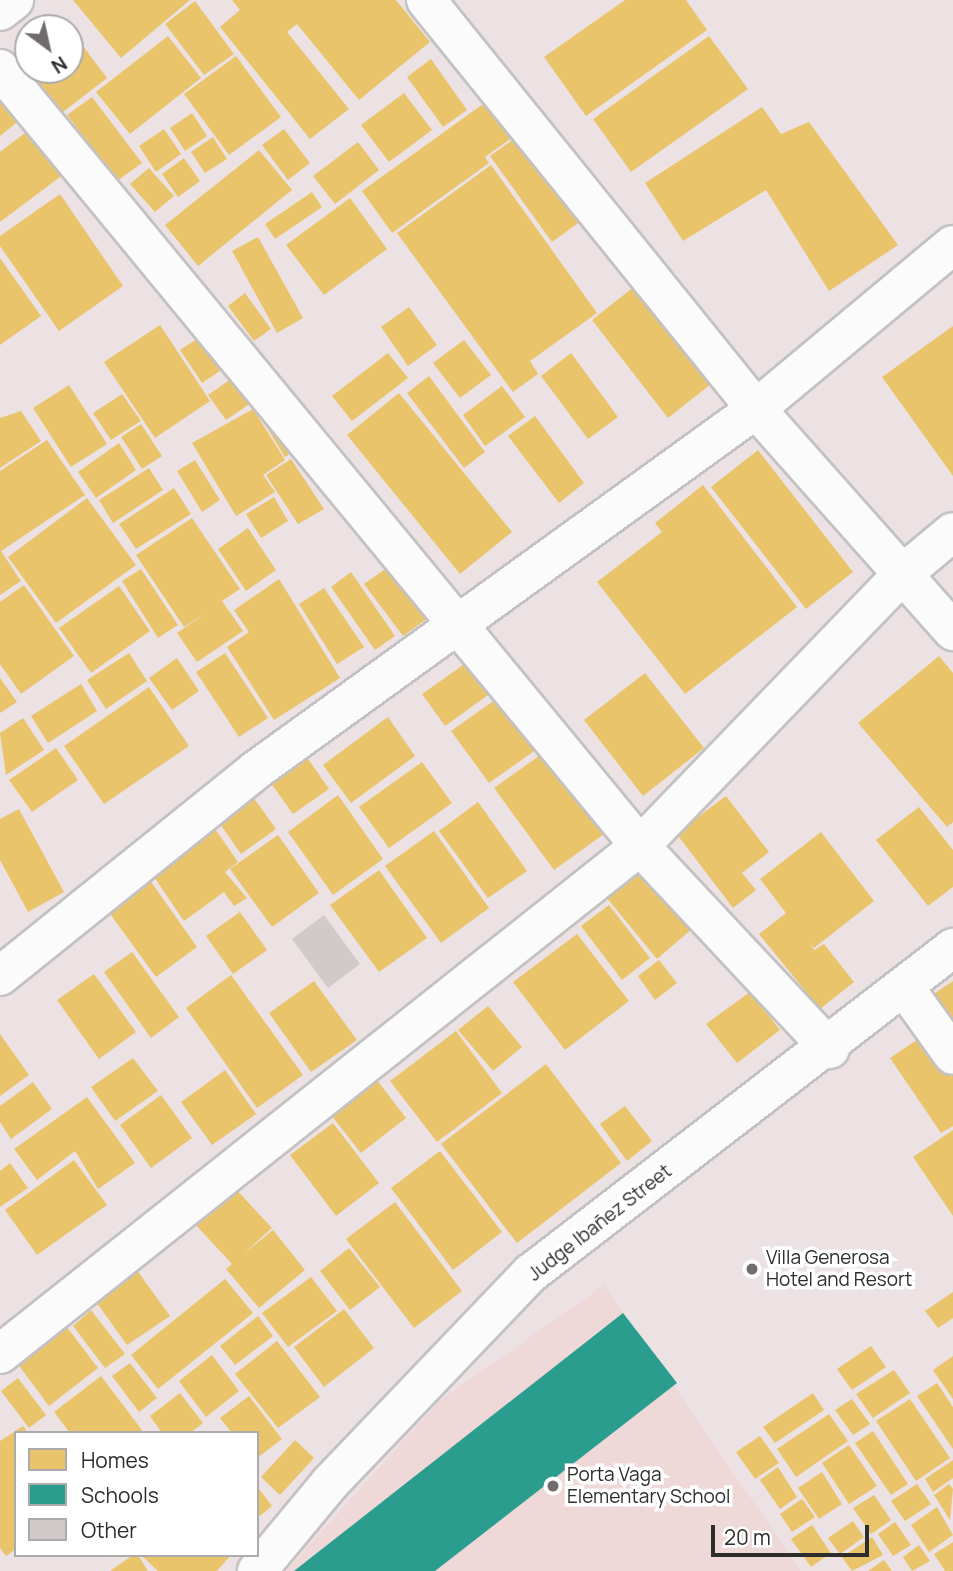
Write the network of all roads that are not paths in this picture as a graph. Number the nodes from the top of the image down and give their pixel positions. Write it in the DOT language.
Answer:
graph roads {
  1 [pos="14,0"];
  2 [pos="426,0"];
  3 [pos="0,10"];
  4 [pos="0,69"];
  5 [pos="953,245"];
  6 [pos="756,410"];
  7 [pos="953,533"];
  8 [pos="905,572"];
  9 [pos="463,624"];
  10 [pos="953,631"];
  11 [pos="640,846"];
  12 [pos="953,948"];
  13 [pos="0,976"];
  14 [pos="905,988"];
  15 [pos="830,1049"];
  16 [pos="953,1055"];
  17 [pos="0,1354"];
  18 [pos="257,1571"];
  1 -- 3 [label="street"];
  2 -- 6 [label="street"];
  4 -- 9 [label="street"];
  5 -- 6 [label="street"];
  6 -- 8 [label="street"];
  6 -- 9 [label="street"];
  7 -- 8 [label="street"];
  8 -- 10 [label="street"];
  8 -- 11 [label="street"];
  9 -- 11 [label="street"];
  9 -- 13 [label="street"];
  11 -- 15 [label="street"];
  11 -- 17 [label="street"];
  12 -- 14 [label="street, Judge Ibañez Street"];
  14 -- 15 [label="street, Judge Ibañez Street"];
  14 -- 16 [label="street"];
  15 -- 18 [label="street, Judge Ibañez Street"];
}
